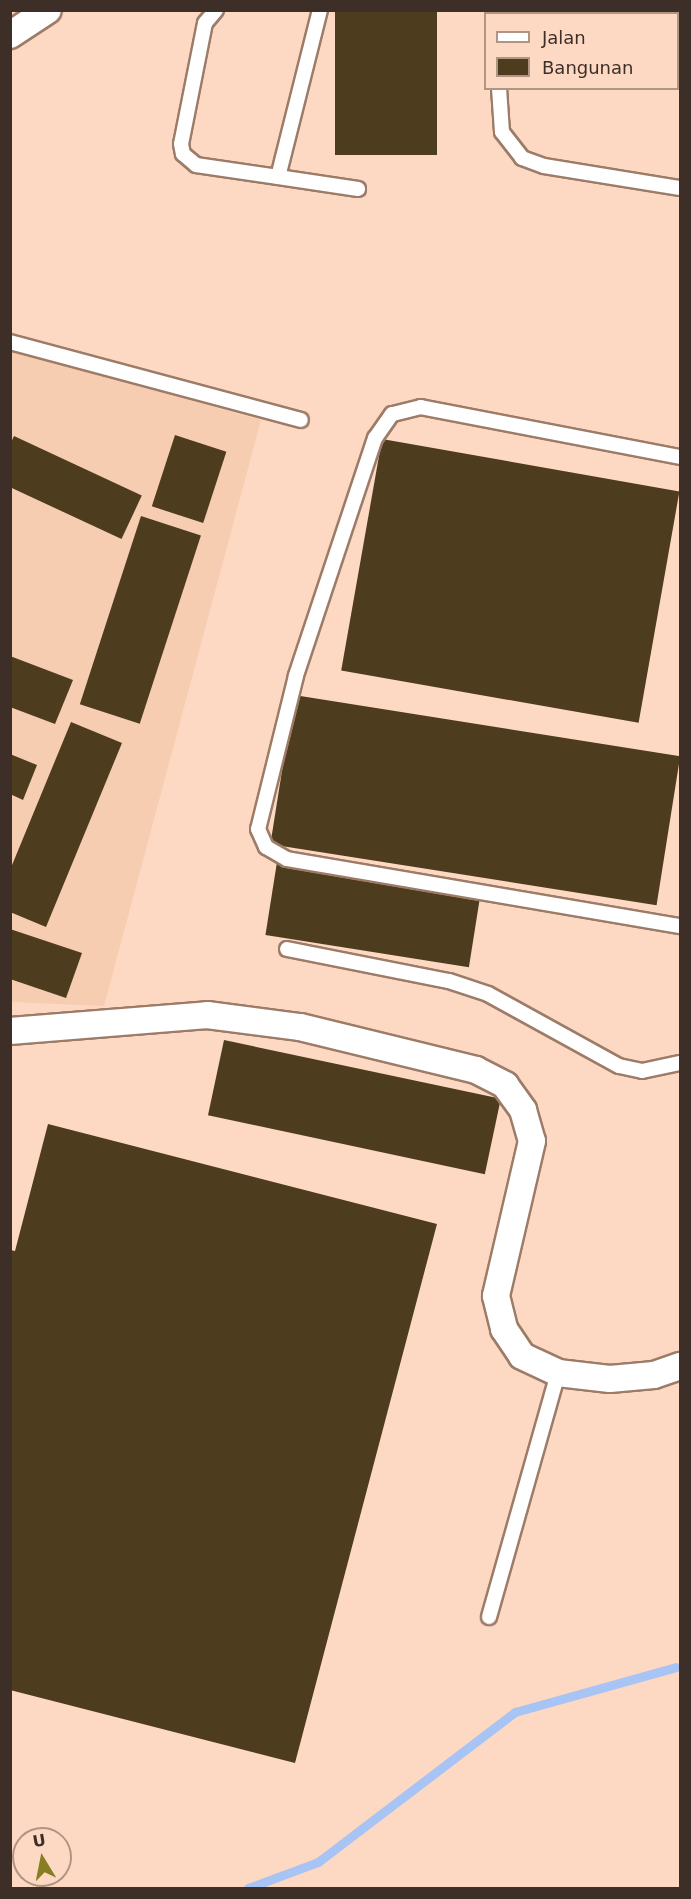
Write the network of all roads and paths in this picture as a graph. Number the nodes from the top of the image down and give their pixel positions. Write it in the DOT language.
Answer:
graph roads {
  1 [pos="48,10"];
  2 [pos="216,10"];
  3 [pos="320,10"];
  4 [pos="10,35"];
  5 [pos="499,90"];
  6 [pos="278,177"];
  7 [pos="681,188"];
  8 [pos="358,189"];
  9 [pos="10,342"];
  10 [pos="301,420"];
  11 [pos="681,457"];
  12 [pos="681,926"];
  13 [pos="287,949"];
  14 [pos="10,1031"];
  15 [pos="681,1063"];
  16 [pos="681,1366"];
  17 [pos="558,1373"];
  18 [pos="489,1617"];
  1 -- 4 [label="street"];
  2 -- 6 [label="lane"];
  3 -- 6 [label="lane"];
  5 -- 7 [label="lane"];
  6 -- 8 [label="lane"];
  9 -- 10 [label="lane"];
  11 -- 12 [label="lane"];
  13 -- 15 [label="lane"];
  14 -- 17 [label="street"];
  16 -- 17 [label="street"];
  17 -- 18 [label="lane"];
}
